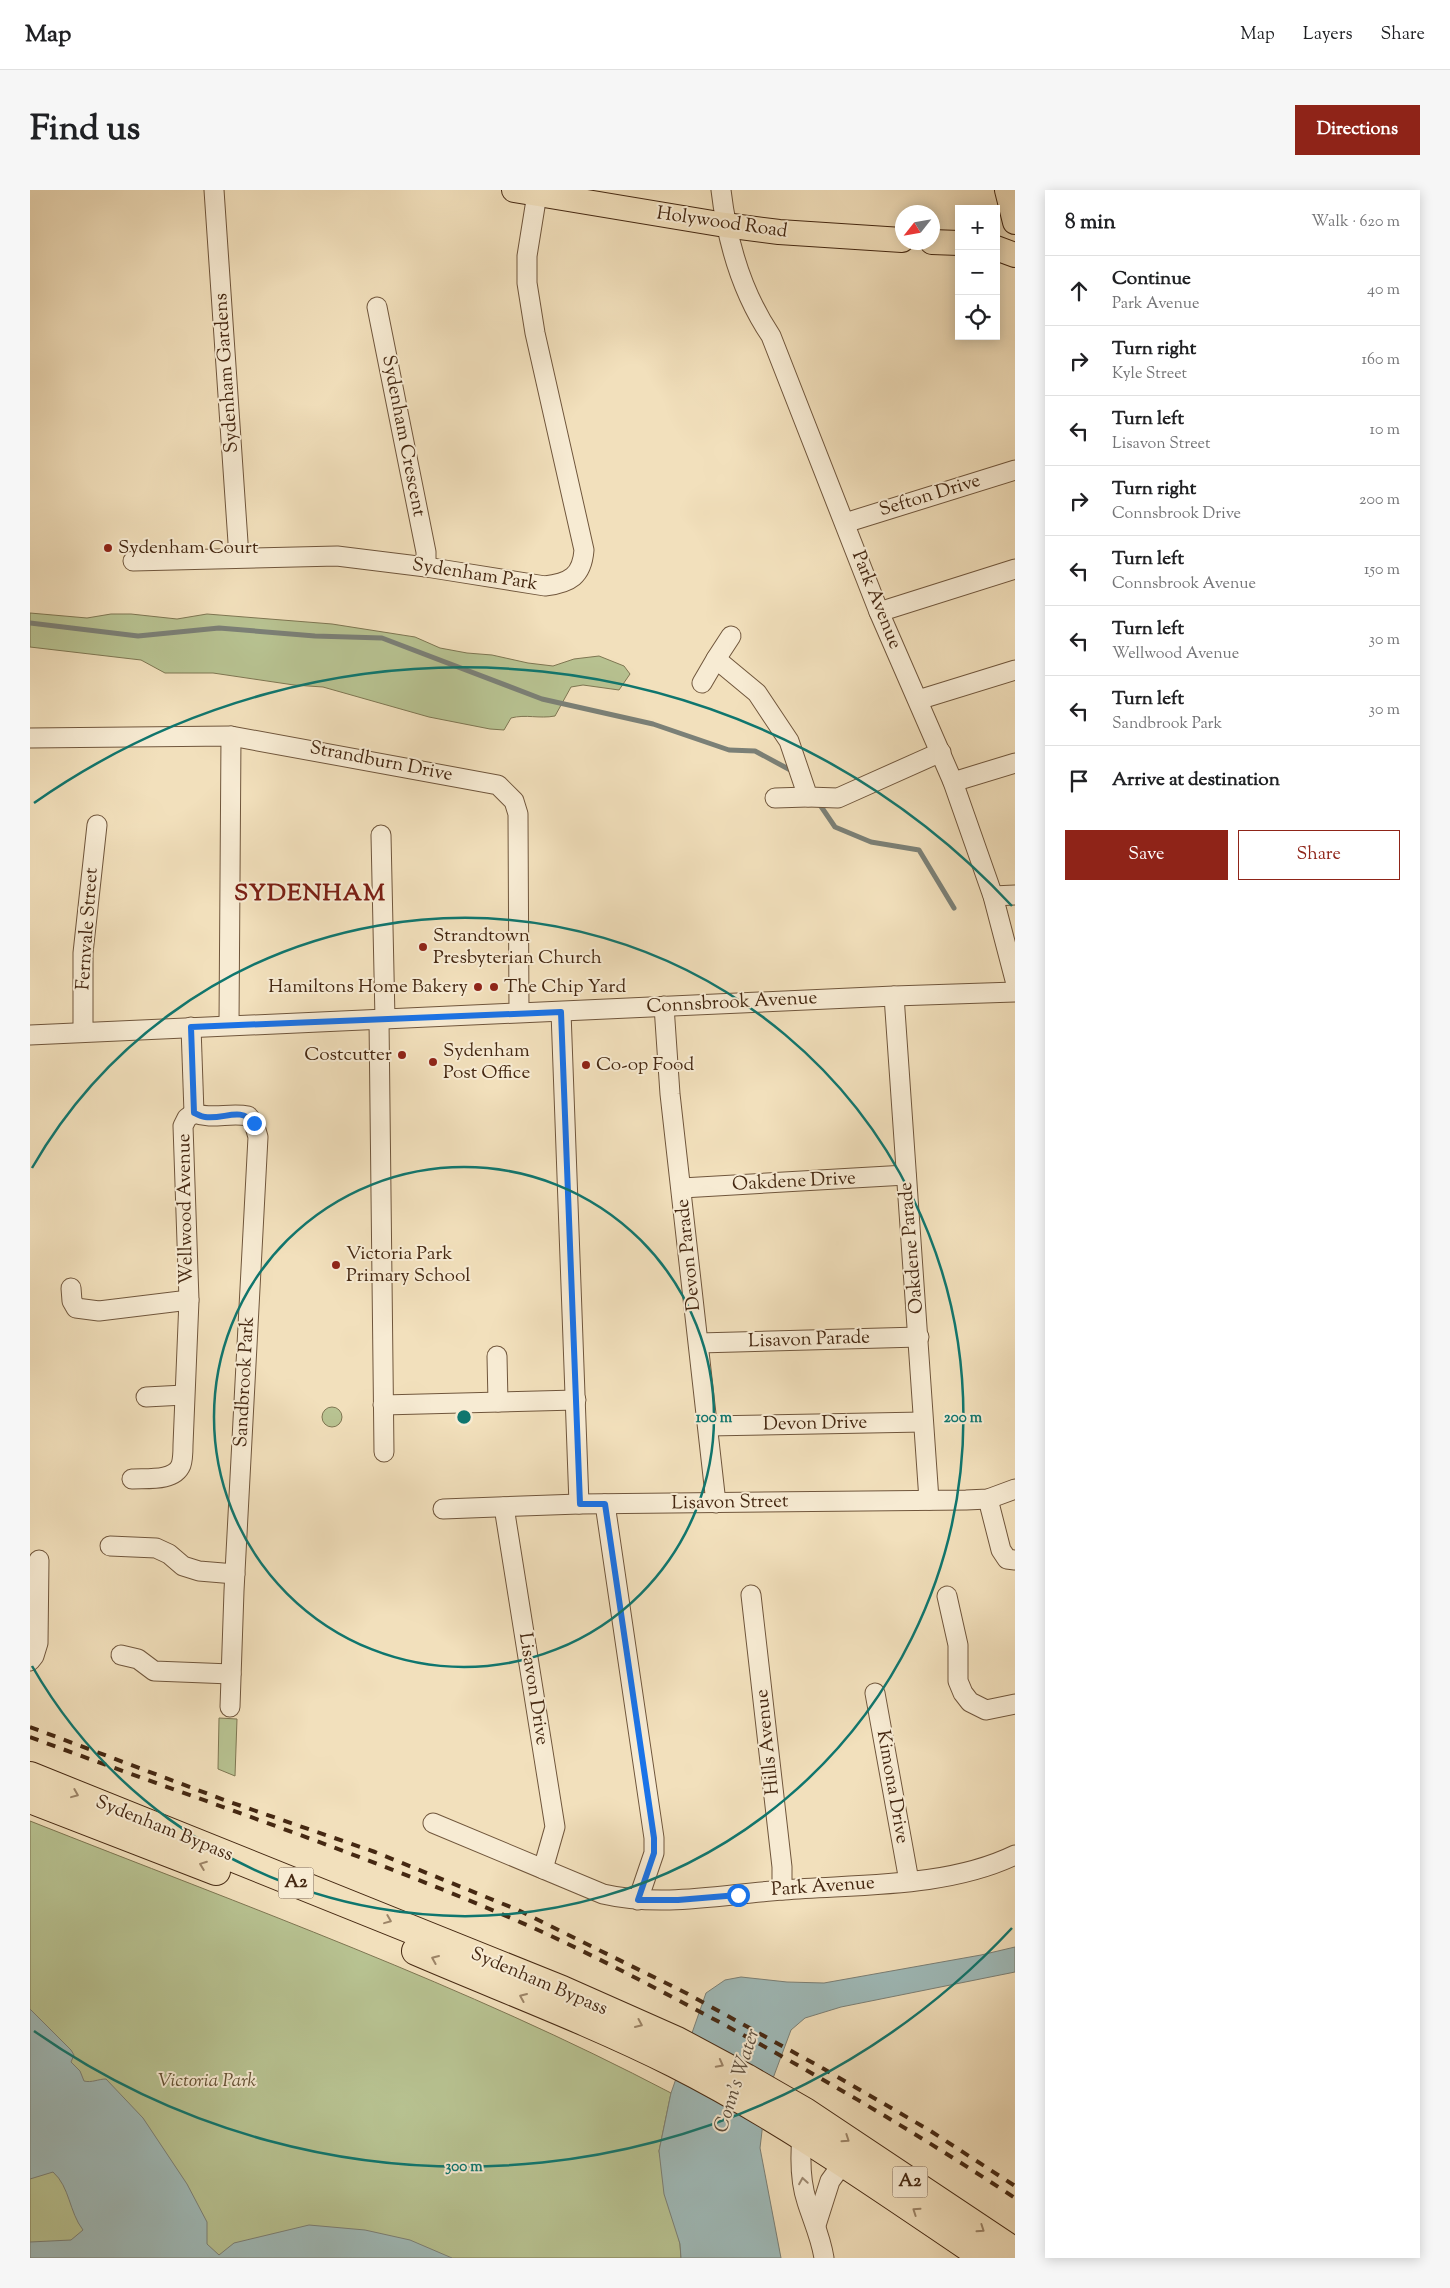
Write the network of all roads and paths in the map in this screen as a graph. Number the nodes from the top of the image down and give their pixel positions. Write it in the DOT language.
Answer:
graph roads {
  1 [pos="214,190"];
  2 [pos="721,190"];
  3 [pos="1007,190"];
  4 [pos="525,192"];
  5 [pos="1014,217"];
  6 [pos="725,225"];
  7 [pos="895,240"];
  8 [pos="940,242"];
  9 [pos="955,243"];
  10 [pos="1000,249"];
  11 [pos="1015,254"];
  12 [pos="377,306"];
  13 [pos="1015,470"];
  14 [pos="845,523"];
  15 [pos="239,557"];
  16 [pos="133,561"];
  17 [pos="426,567"];
  18 [pos="1015,569"];
  19 [pos="879,612"];
  20 [pos="731,636"];
  21 [pos="716,659"];
  22 [pos="1015,670"];
  23 [pos="702,683"];
  24 [pos="918,700"];
  25 [pos="231,736"];
  26 [pos="30,738"];
  27 [pos="940,752"];
  28 [pos="1015,764"];
  29 [pos="953,782"];
  30 [pos="808,797"];
  31 [pos="775,798"];
  32 [pos="97,825"];
  33 [pos="381,835"];
  34 [pos="1015,895"];
  35 [pos="993,896"];
  36 [pos="1015,980"];
  37 [pos="1015,992"];
  38 [pos="894,996"];
  39 [pos="664,1006"];
  40 [pos="520,1012"];
  41 [pos="561,1012"];
  42 [pos="382,1019"];
  43 [pos="229,1025"];
  44 [pos="191,1027"];
  45 [pos="83,1032"];
  46 [pos="30,1035"];
  47 [pos="194,1113"];
  48 [pos="906,1175"];
  49 [pos="682,1188"];
  50 [pos="71,1288"];
  51 [pos="189,1300"];
  52 [pos="919,1337"];
  53 [pos="699,1343"];
  54 [pos="497,1356"];
  55 [pos="184,1395"];
  56 [pos="146,1397"];
  57 [pos="576,1400"];
  58 [pos="498,1402"];
  59 [pos="383,1405"];
  60 [pos="923,1422"];
  61 [pos="708,1426"];
  62 [pos="384,1452"];
  63 [pos="132,1479"];
  64 [pos="1015,1489"];
  65 [pos="988,1498"];
  66 [pos="929,1500"];
  67 [pos="716,1503"];
  68 [pos="580,1504"];
  69 [pos="605,1504"];
  70 [pos="504,1508"];
  71 [pos="443,1509"];
  72 [pos="110,1546"];
  73 [pos="39,1560"];
  74 [pos="1015,1560"];
  75 [pos="235,1574"];
  76 [pos="752,1595"];
  77 [pos="947,1596"];
  78 [pos="121,1655"];
  79 [pos="30,1661"];
  80 [pos="231,1674"];
  81 [pos="875,1692"];
  82 [pos="1015,1704"];
  83 [pos="230,1707"];
  84 [pos="30,1776"];
  85 [pos="30,1799"];
  86 [pos="434,1822"];
  87 [pos="1015,1855"];
  88 [pos="543,1869"];
  89 [pos="909,1881"];
  90 [pos="782,1890"];
  91 [pos="638,1900"];
  92 [pos="675,2052"];
  93 [pos="791,2121"];
  94 [pos="843,2163"];
  95 [pos="816,2225"];
  96 [pos="1015,2252"];
  97 [pos="824,2258"];
  98 [pos="985,2258"];
  1 -- 15 [label="street, Sydenham Gardens"];
  2 -- 6 [label="street, Park Avenue"];
  3 -- 5 [label="main road"];
  4 -- 6 [label="main road, Holywood Road"];
  4 -- 17 [label="street, Sydenham Park"];
  6 -- 7 [label="main road, Holywood Road"];
  6 -- 14 [label="street, Park Avenue"];
  8 -- 9 [label="main road"];
  10 -- 11 [label="main road"];
  12 -- 17 [label="street, Sydenham Crescent"];
  13 -- 14 [label="street, Sefton Drive"];
  14 -- 19 [label="street, Park Avenue"];
  15 -- 16 [label="street, Sydenham Park"];
  15 -- 17 [label="street, Sydenham Park"];
  18 -- 19 [label="street"];
  19 -- 24 [label="street, Park Avenue"];
  20 -- 21 [label="street"];
  21 -- 23 [label="street"];
  21 -- 30 [label="street"];
  22 -- 24 [label="street"];
  24 -- 27 [label="street, Park Avenue"];
  25 -- 26 [label="street, Strandburn Drive"];
  25 -- 40 [label="street, Strandburn Drive"];
  25 -- 43 [label="street"];
  27 -- 29 [label="street, Park Avenue"];
  27 -- 30 [label="street"];
  28 -- 29 [label="street"];
  29 -- 35 [label="street, Park Avenue"];
  30 -- 31 [label="street"];
  32 -- 45 [label="street, Fernvale Street"];
  33 -- 42 [label="street"];
  34 -- 35 [label="street"];
  35 -- 36 [label="street, Park Avenue"];
  37 -- 38 [label="street, Connsbrook Avenue"];
  38 -- 39 [label="street, Connsbrook Avenue"];
  38 -- 48 [label="street, Oakdene Parade"];
  39 -- 41 [label="street, Connsbrook Avenue"];
  39 -- 49 [label="street, Devon Parade"];
  40 -- 41 [label="street, Connsbrook Avenue"];
  40 -- 42 [label="street, Connsbrook Avenue"];
  41 -- 57 [label="street"];
  42 -- 43 [label="street, Connsbrook Avenue"];
  42 -- 59 [label="street"];
  43 -- 44 [label="street, Connsbrook Avenue"];
  44 -- 45 [label="street, Connsbrook Avenue"];
  44 -- 47 [label="street, Wellwood Avenue"];
  45 -- 46 [label="street, Connsbrook Avenue"];
  47 -- 51 [label="street, Wellwood Avenue"];
  47 -- 75 [label="street, Sandbrook Park"];
  48 -- 49 [label="street, Oakdene Drive"];
  48 -- 52 [label="street, Oakdene Parade"];
  49 -- 53 [label="street, Devon Parade"];
  50 -- 51 [label="street"];
  51 -- 55 [label="street, Wellwood Avenue"];
  52 -- 53 [label="street, Lisavon Parade"];
  52 -- 60 [label="street, Oakdene Parade"];
  53 -- 61 [label="street, Devon Parade"];
  54 -- 58 [label="street"];
  55 -- 56 [label="street"];
  55 -- 63 [label="street, Wellwood Avenue"];
  57 -- 58 [label="street"];
  57 -- 68 [label="street"];
  58 -- 59 [label="street"];
  59 -- 62 [label="street"];
  60 -- 61 [label="street, Devon Drive"];
  60 -- 66 [label="street, Oakdene Parade"];
  61 -- 67 [label="street, Devon Parade"];
  64 -- 65 [label="street, Lisavon Street"];
  65 -- 66 [label="street, Lisavon Street"];
  65 -- 74 [label="street"];
  66 -- 67 [label="street, Lisavon Street"];
  67 -- 69 [label="street, Lisavon Street"];
  68 -- 69 [label="street, Lisavon Street"];
  68 -- 70 [label="street, Lisavon Street"];
  69 -- 91 [label="street"];
  70 -- 71 [label="street, Lisavon Street"];
  70 -- 88 [label="street, Lisavon Drive"];
  72 -- 75 [label="street"];
  73 -- 79 [label="street"];
  75 -- 80 [label="street, Sandbrook Park"];
  76 -- 90 [label="street, Hills Avenue"];
  77 -- 82 [label="street"];
  78 -- 80 [label="street"];
  80 -- 83 [label="street, Sandbrook Park"];
  81 -- 89 [label="street, Kimona Drive"];
  84 -- 92 [label="highway, Sydenham Bypass / A2, one-way"];
  92 -- 85 [label="highway, Sydenham Bypass / A2, one-way"];
  86 -- 88 [label="street, Park Avenue"];
  87 -- 89 [label="street, Park Avenue"];
  88 -- 91 [label="street, Park Avenue"];
  89 -- 90 [label="street, Park Avenue"];
  90 -- 91 [label="street, Park Avenue"];
  92 -- 93 [label="highway, Sydenham Bypass / A2"];
  93 -- 94 [label="highway, Sydenham Bypass / A2"];
  95 -- 93 [label="street, one-way"];
  93 -- 96 [label="highway, Sydenham Bypass / A2, one-way"];
  94 -- 95 [label="street"];
  98 -- 94 [label="highway, Sydenham Bypass / A2, one-way"];
  95 -- 97 [label="street"];
}
